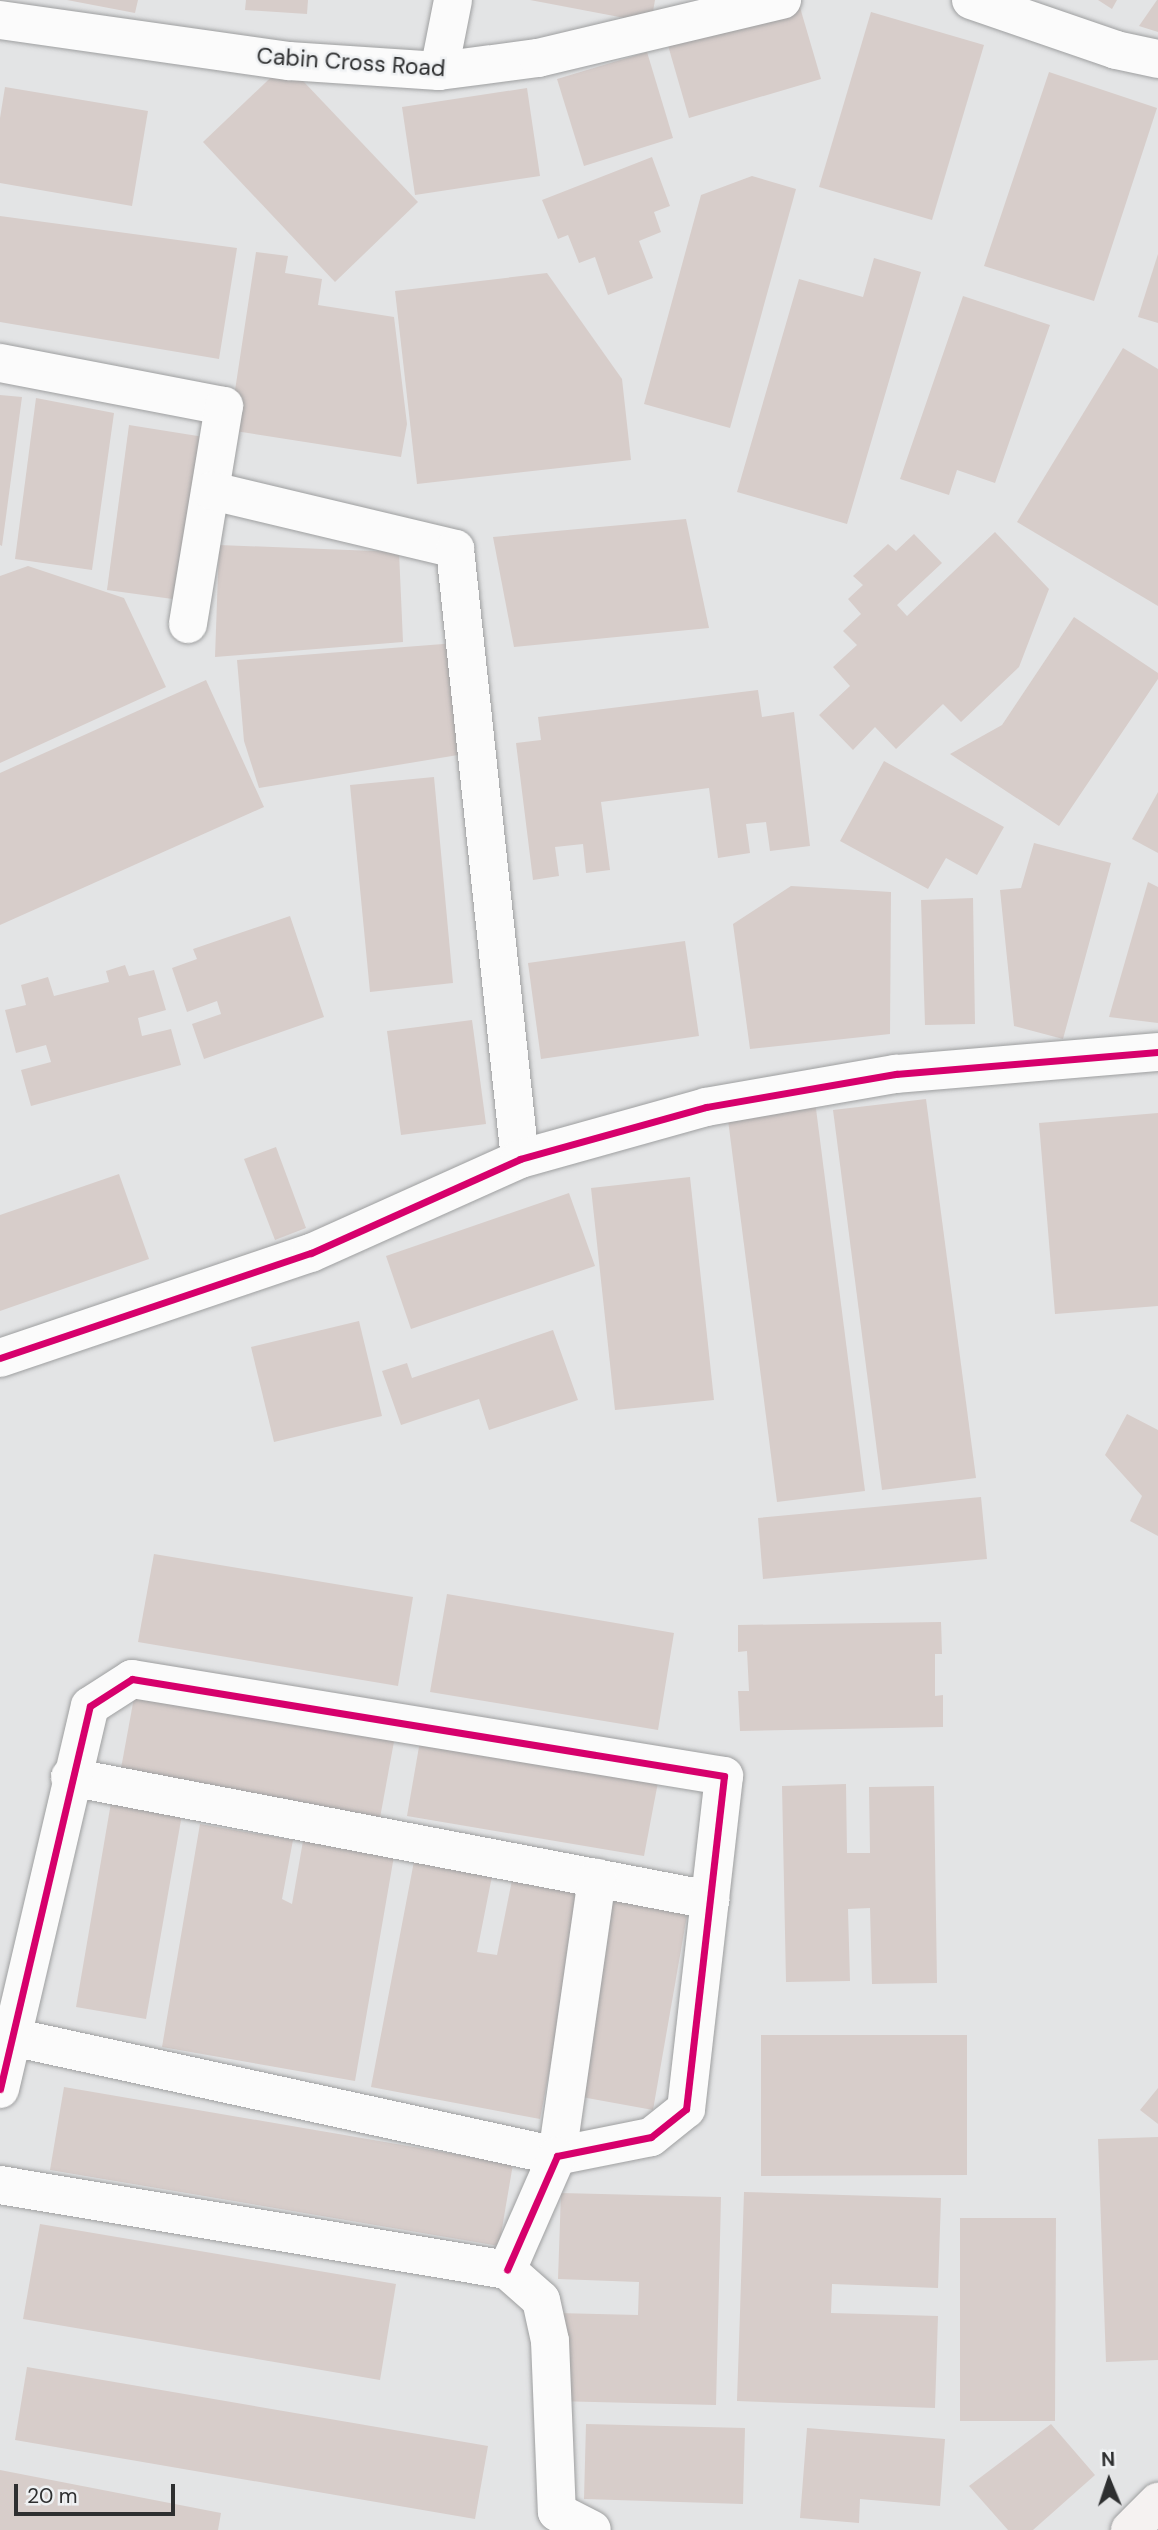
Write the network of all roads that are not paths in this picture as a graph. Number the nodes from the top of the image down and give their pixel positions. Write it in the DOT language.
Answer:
graph roads {
  1 [pos="453,0"];
  2 [pos="782,0"];
  3 [pos="971,0"];
  4 [pos="0,20"];
  5 [pos="1158,59"];
  6 [pos="439,71"];
  7 [pos="0,363"];
  8 [pos="212,491"];
  9 [pos="188,624"];
  10 [pos="1158,1052"];
  11 [pos="520,1159"];
  12 [pos="0,1359"];
  13 [pos="70,1777"];
  14 [pos="597,1878"];
  15 [pos="710,1900"];
  16 [pos="12,2037"];
  17 [pos="0,2090"];
  18 [pos="557,2156"];
  19 [pos="0,2185"];
  20 [pos="507,2270"];
  21 [pos="1158,2502"];
  22 [pos="592,2530"];
  23 [pos="1130,2530"];
  1 -- 6 [label="street"];
  2 -- 6 [label="street, Cabin Cross Road"];
  3 -- 5 [label="street"];
  4 -- 6 [label="street, Cabin Cross Road"];
  7 -- 8 [label="street"];
  8 -- 9 [label="street"];
  8 -- 11 [label="street"];
  10 -- 11 [label="street"];
  11 -- 12 [label="street"];
  13 -- 14 [label="street"];
  13 -- 15 [label="street"];
  13 -- 16 [label="street"];
  14 -- 15 [label="street"];
  14 -- 18 [label="street"];
  15 -- 18 [label="street"];
  16 -- 17 [label="street"];
  16 -- 18 [label="street"];
  18 -- 20 [label="street"];
  19 -- 20 [label="street"];
  20 -- 22 [label="street"];
  21 -- 23 [label="main road"];
}
